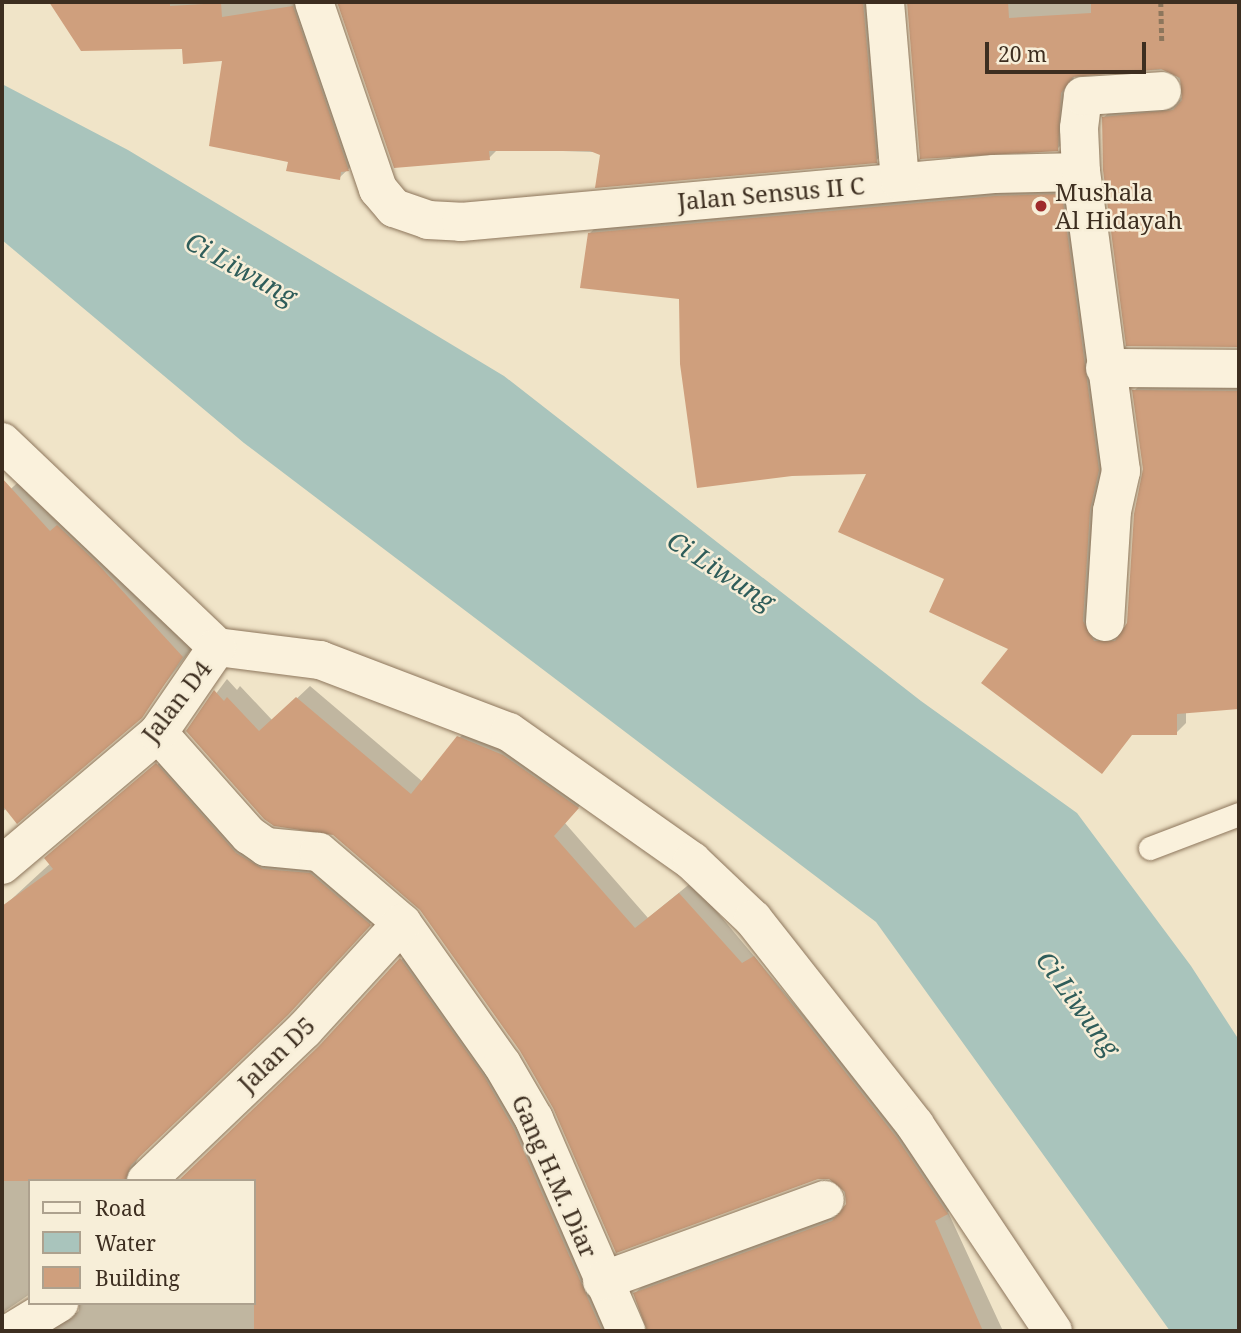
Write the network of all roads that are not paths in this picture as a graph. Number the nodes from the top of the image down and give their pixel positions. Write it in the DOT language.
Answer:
graph roads {
  1 [pos="314,2"];
  2 [pos="885,2"];
  3 [pos="1162,91"];
  4 [pos="1081,172"];
  5 [pos="900,181"];
  6 [pos="1105,368"];
  7 [pos="1239,369"];
  8 [pos="2,442"];
  9 [pos="1105,622"];
  10 [pos="218,647"];
  11 [pos="158,733"];
  12 [pos="1239,814"];
  13 [pos="1150,848"];
  14 [pos="2,865"];
  15 [pos="402,923"];
  16 [pos="148,1179"];
  17 [pos="825,1200"];
  18 [pos="602,1281"];
  19 [pos="56,1305"];
  20 [pos="13,1331"];
  21 [pos="626,1331"];
  22 [pos="1053,1331"];
  1 -- 5 [label="street, Jalan Sensus II C"];
  2 -- 5 [label="street"];
  3 -- 4 [label="street"];
  4 -- 5 [label="street, Jalan Sensus II C"];
  4 -- 6 [label="street"];
  6 -- 7 [label="street"];
  6 -- 9 [label="street"];
  8 -- 10 [label="street, Jalan D4"];
  10 -- 11 [label="street, Jalan D4"];
  10 -- 22 [label="street"];
  11 -- 14 [label="street, Jalan D4"];
  11 -- 15 [label="street, Gang H.M. Diar"];
  12 -- 13 [label="lane"];
  15 -- 16 [label="street, Jalan D5"];
  15 -- 18 [label="street, Gang H.M. Diar"];
  17 -- 18 [label="street"];
  18 -- 21 [label="street, Gang H.M. Diar"];
  19 -- 20 [label="street"];
}
